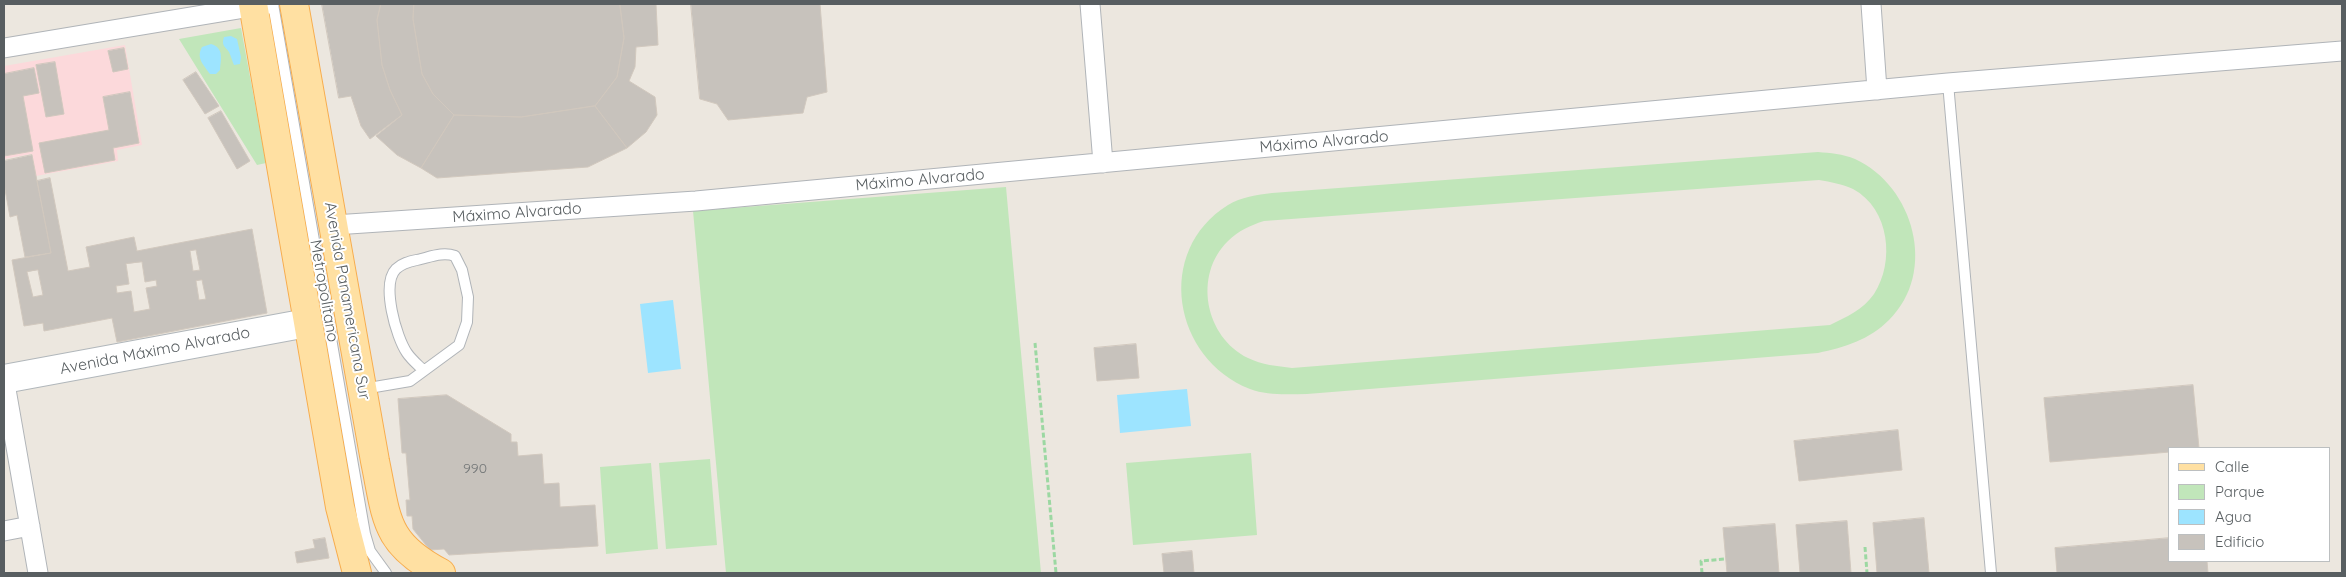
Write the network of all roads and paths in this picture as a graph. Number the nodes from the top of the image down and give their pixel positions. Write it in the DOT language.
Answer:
graph roads {
  1 [pos="262,4"];
  2 [pos="294,4"];
  3 [pos="1090,4"];
  4 [pos="1871,4"];
  5 [pos="175,11"];
  6 [pos="4,48"];
  7 [pos="2342,51"];
  8 [pos="1948,83"];
  9 [pos="1877,90"];
  10 [pos="1103,162"];
  11 [pos="337,186"];
  12 [pos="336,225"];
  13 [pos="307,323"];
  14 [pos="1035,343"];
  15 [pos="424,370"];
  16 [pos="4,379"];
  17 [pos="362,390"];
  18 [pos="30,526"];
  19 [pos="4,531"];
  20 [pos="1865,547"];
  21 [pos="1726,559"];
  22 [pos="38,573"];
  23 [pos="357,573"];
  24 [pos="386,573"];
  25 [pos="441,573"];
  26 [pos="1056,573"];
  27 [pos="1702,573"];
  28 [pos="1867,573"];
  29 [pos="1991,573"];
  1 -- 5 [label="street"];
  1 -- 13 [label="main road"];
  1 -- 24 [label="lane, Metropolitano"];
  2 -- 12 [label="main road, Avenida Panamericana Sur"];
  3 -- 10 [label="street"];
  4 -- 9 [label="street"];
  5 -- 6 [label="street"];
  7 -- 8 [label="street, Máximo Alvarado"];
  8 -- 9 [label="street, Máximo Alvarado"];
  8 -- 29 [label="lane"];
  9 -- 10 [label="street, Máximo Alvarado"];
  10 -- 12 [label="street, Máximo Alvarado"];
  11 -- 12 [label="lane"];
  12 -- 17 [label="main road, Avenida Panamericana Sur"];
  13 -- 16 [label="main road, Avenida Máximo Alvarado"];
  13 -- 23 [label="main road"];
  14 -- 26 [label="path"];
  15 -- 15 [label="lane"];
  15 -- 17 [label="lane"];
  16 -- 18 [label="street"];
  17 -- 25 [label="main road, Avenida Panamericana Sur"];
  18 -- 19 [label="street"];
  18 -- 22 [label="street"];
  20 -- 28 [label="path"];
  21 -- 27 [label="path"];
}
